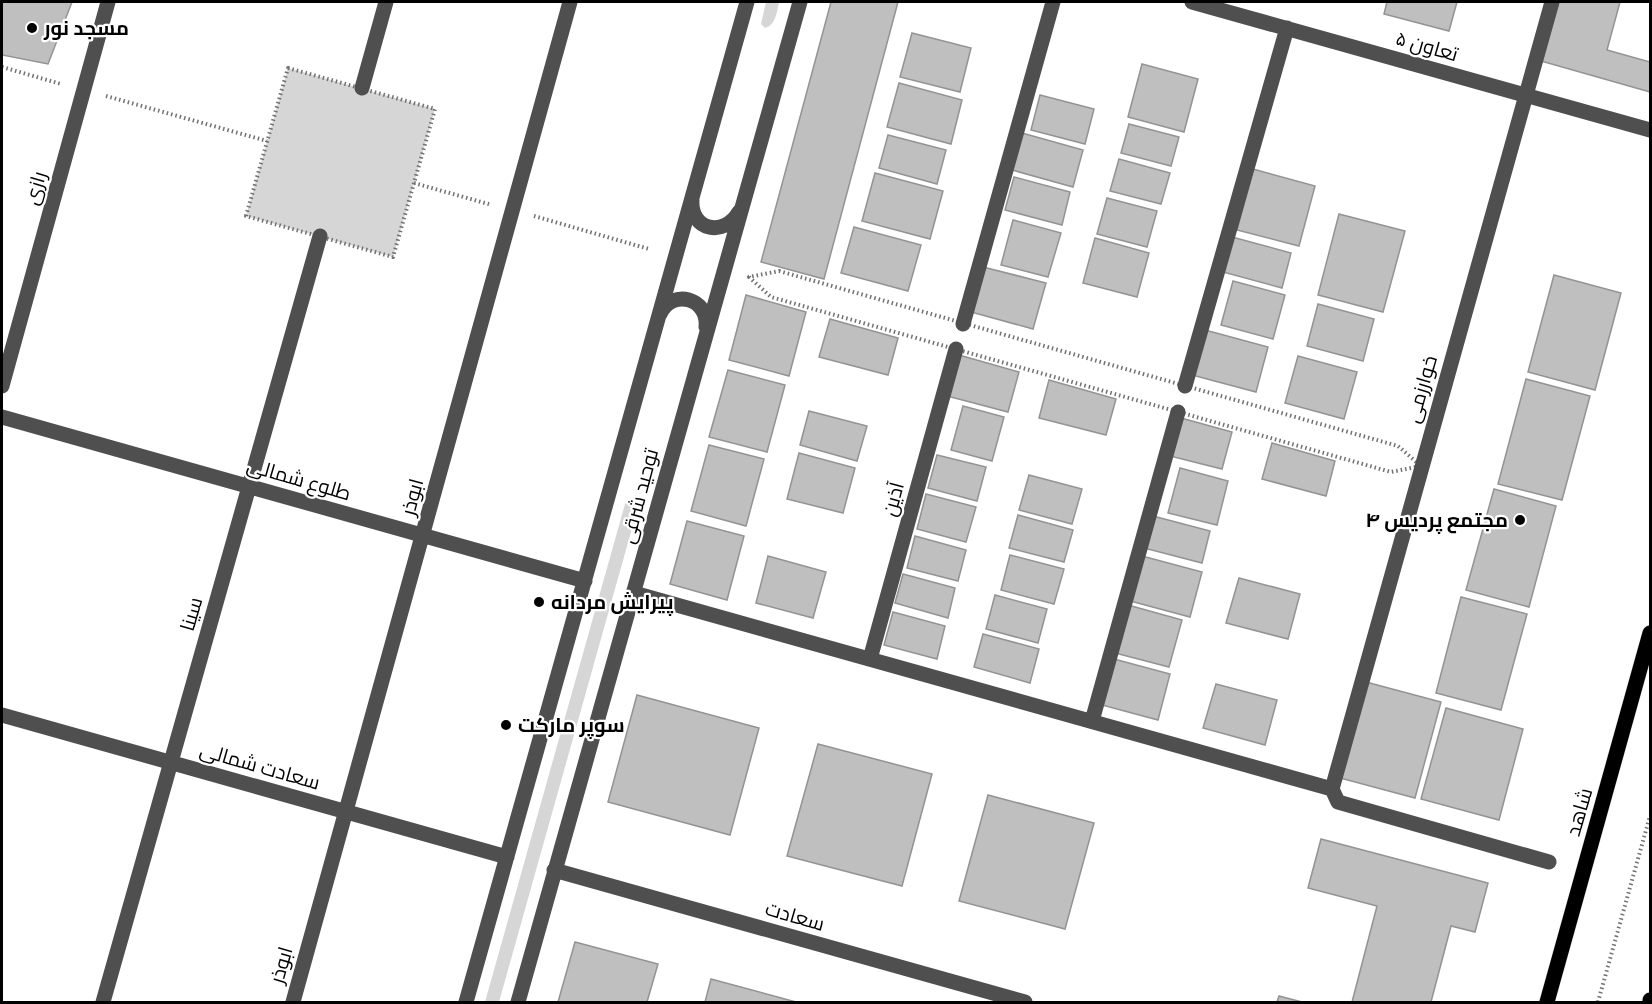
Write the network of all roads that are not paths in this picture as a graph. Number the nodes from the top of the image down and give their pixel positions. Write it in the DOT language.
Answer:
graph roads {
  1 [pos="108,2"];
  2 [pos="386,2"];
  3 [pos="570,2"];
  4 [pos="747,2"];
  5 [pos="800,2"];
  6 [pos="1053,2"];
  7 [pos="1192,2"];
  8 [pos="1552,2"];
  9 [pos="1287,28"];
  10 [pos="362,88"];
  11 [pos="1526,95"];
  12 [pos="1650,130"];
  13 [pos="692,197"];
  14 [pos="740,210"];
  15 [pos="320,236"];
  16 [pos="659,316"];
  17 [pos="963,324"];
  18 [pos="706,330"];
  19 [pos="956,349"];
  20 [pos="2,386"];
  21 [pos="1185,386"];
  22 [pos="1178,412"];
  23 [pos="2,417"];
  24 [pos="250,486"];
  25 [pos="423,535"];
  26 [pos="585,581"];
  27 [pos="634,593"];
  28 [pos="1650,633"];
  29 [pos="870,659"];
  30 [pos="2,715"];
  31 [pos="1092,722"];
  32 [pos="171,762"];
  33 [pos="1332,789"];
  34 [pos="346,812"];
  35 [pos="507,857"];
  36 [pos="1549,862"];
  37 [pos="554,870"];
  38 [pos="1017,1001"];
  39 [pos="103,1002"];
  40 [pos="293,1002"];
  41 [pos="466,1002"];
  42 [pos="518,1002"];
  43 [pos="1547,1002"];
  1 -- 20 [label="street, رازی"];
  2 -- 10 [label="street"];
  3 -- 25 [label="street, ابوذر"];
  4 -- 13 [label="street, توحید شرقی"];
  5 -- 14 [label="street, توحید شرقی"];
  6 -- 17 [label="street"];
  7 -- 9 [label="street, تعاون ۵"];
  8 -- 11 [label="street, خوارزمی"];
  9 -- 11 [label="street, تعاون ۵"];
  9 -- 21 [label="street"];
  11 -- 12 [label="street, تعاون ۵"];
  11 -- 33 [label="street, خوارزمی"];
  13 -- 14 [label="street"];
  13 -- 16 [label="street, توحید شرقی"];
  14 -- 18 [label="street, توحید شرقی"];
  15 -- 24 [label="street, سینا"];
  16 -- 18 [label="street"];
  16 -- 26 [label="street, توحید شرقی"];
  18 -- 27 [label="street, توحید شرقی"];
  19 -- 29 [label="street, آذین"];
  22 -- 31 [label="street"];
  23 -- 24 [label="street, طلوع شمالی"];
  24 -- 25 [label="street, طلوع شمالی"];
  24 -- 32 [label="street, سینا"];
  25 -- 26 [label="street, طلوع شمالی"];
  25 -- 34 [label="street, ابوذر"];
  26 -- 35 [label="street, توحید شرقی"];
  27 -- 29 [label="street"];
  27 -- 37 [label="street, توحید شرقی"];
  28 -- 43 [label="main road, شاهد"];
  29 -- 31 [label="street"];
  30 -- 32 [label="street, سعادت شمالی"];
  31 -- 33 [label="street"];
  32 -- 34 [label="street, سعادت شمالی"];
  32 -- 39 [label="street, سینا"];
  33 -- 36 [label="street"];
  34 -- 35 [label="street, سعادت شمالی"];
  34 -- 40 [label="street, ابوذر"];
  35 -- 41 [label="street, توحید شرقی"];
  37 -- 38 [label="street, سعادت"];
  37 -- 42 [label="street, توحید شرقی"];
}
